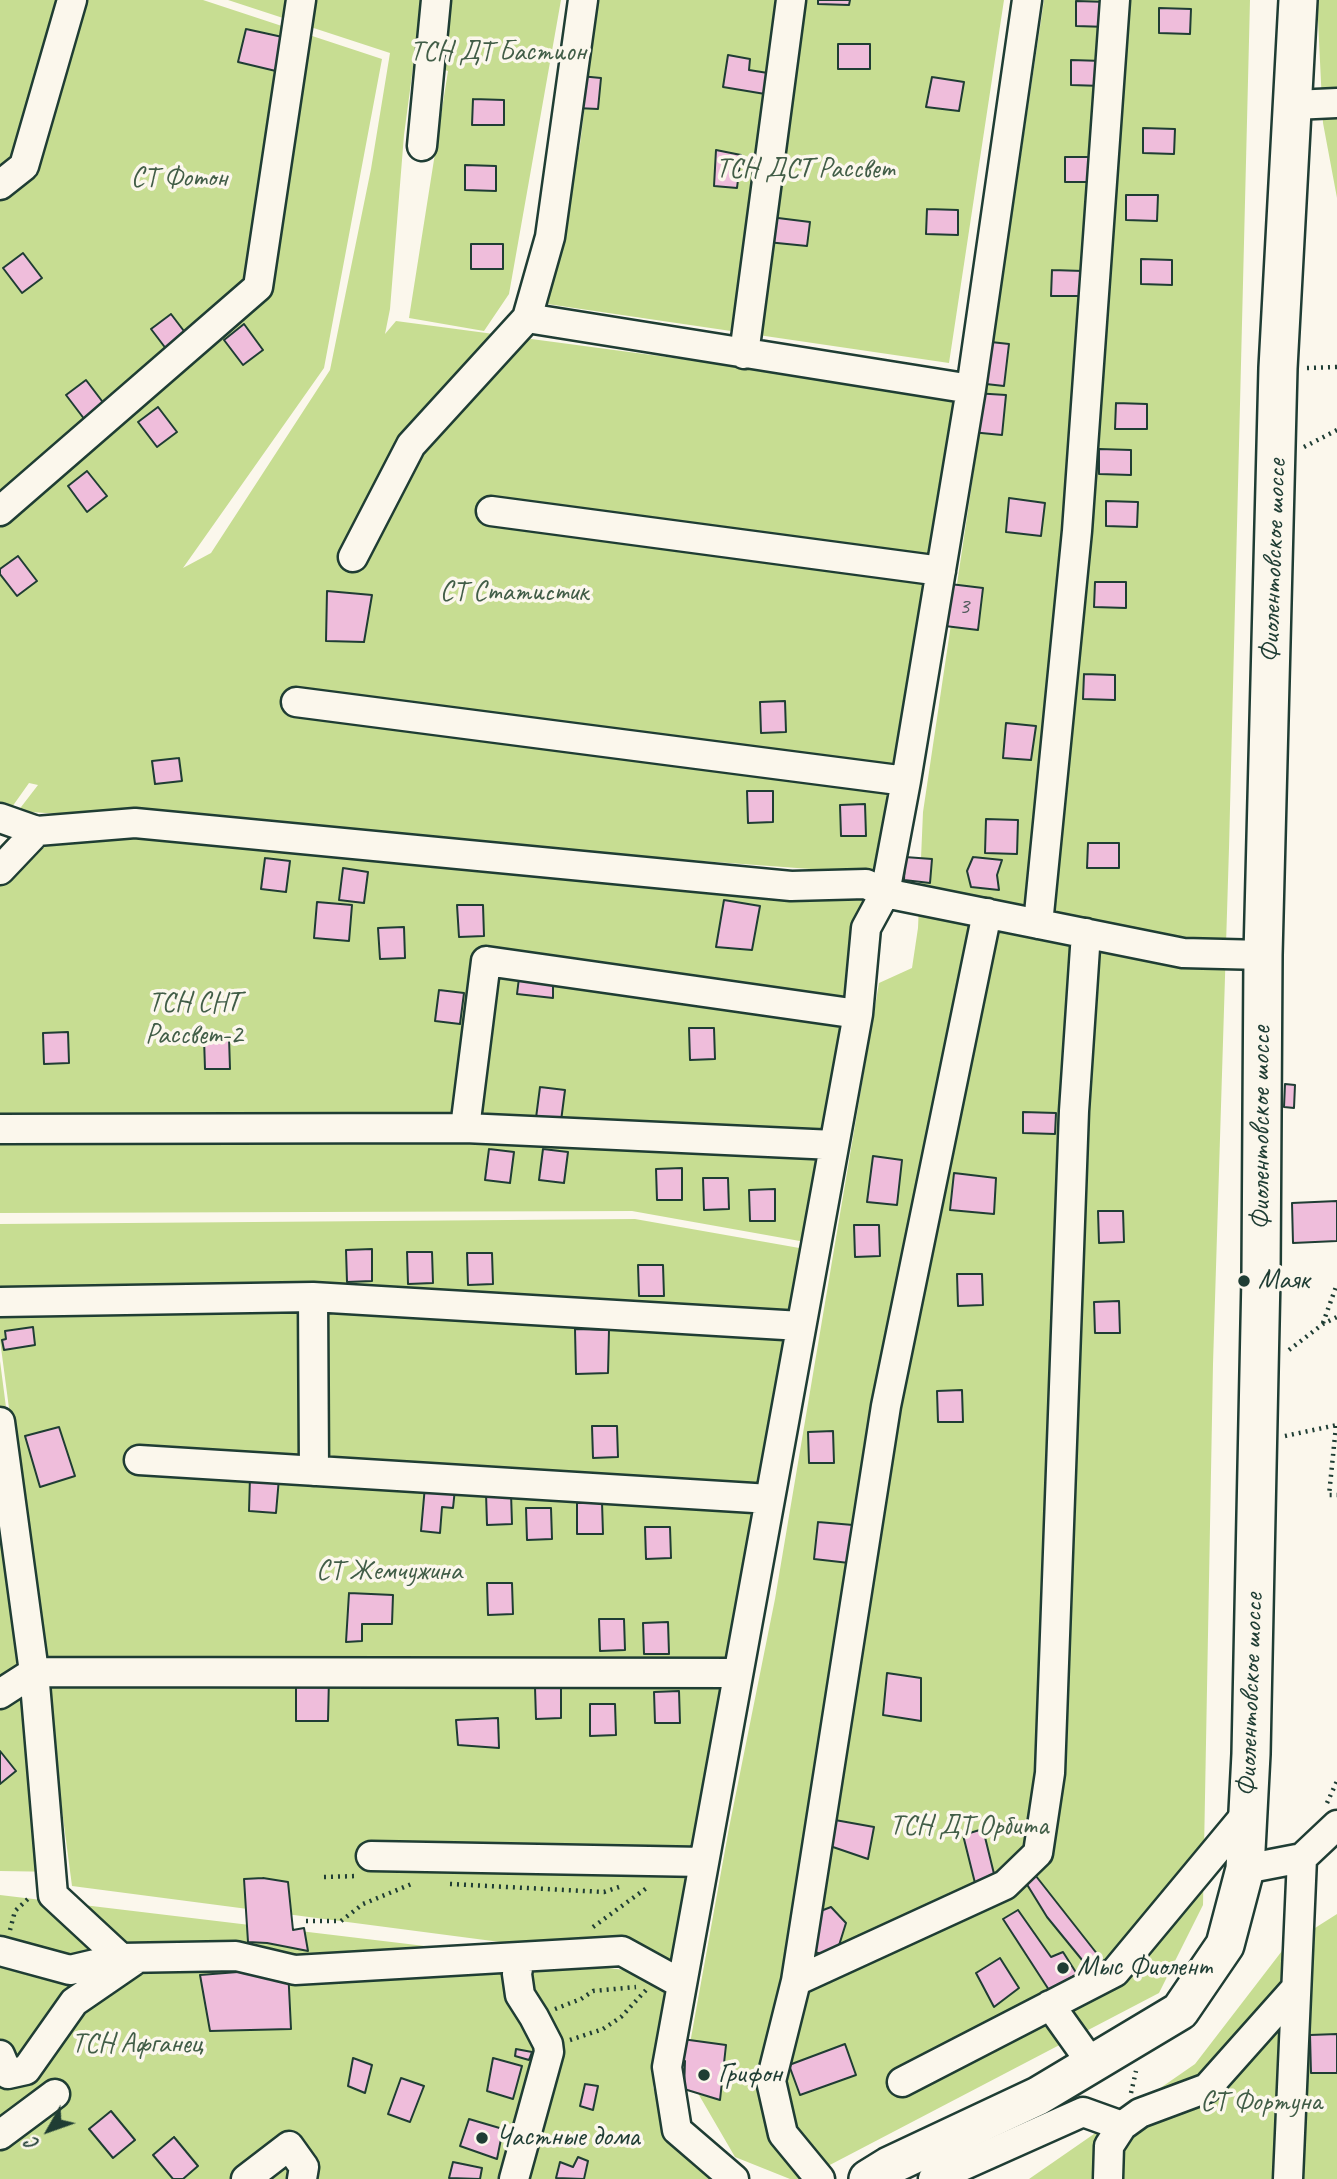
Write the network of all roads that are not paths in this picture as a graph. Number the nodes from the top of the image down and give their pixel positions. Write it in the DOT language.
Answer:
graph roads {
  1 [pos="72,0"];
  2 [pos="301,0"];
  3 [pos="436,0"];
  4 [pos="583,0"];
  5 [pos="791,0"];
  6 [pos="1027,0"];
  7 [pos="1115,0"];
  8 [pos="1298,0"];
  9 [pos="1337,103"];
  10 [pos="1294,105"];
  11 [pos="422,146"];
  12 [pos="0,185"];
  13 [pos="527,318"];
  14 [pos="744,354"];
  15 [pos="971,389"];
  16 [pos="0,511"];
  17 [pos="491,511"];
  18 [pos="353,557"];
  19 [pos="941,571"];
  20 [pos="296,702"];
  21 [pos="906,781"];
  22 [pos="0,818"];
  23 [pos="37,831"];
  24 [pos="0,870"];
  25 [pos="886,893"];
  26 [pos="987,913"];
  27 [pos="1038,924"];
  28 [pos="1086,933"];
  29 [pos="1263,955"];
  30 [pos="858,1014"];
  31 [pos="466,1128"];
  32 [pos="0,1129"];
  33 [pos="834,1145"];
  34 [pos="313,1297"];
  35 [pos="0,1302"];
  36 [pos="801,1326"];
  37 [pos="0,1422"];
  38 [pos="139,1460"];
  39 [pos="314,1471"];
  40 [pos="5,1493"];
  41 [pos="770,1499"];
  42 [pos="34,1672"];
  43 [pos="738,1673"];
  44 [pos="0,1694"];
  45 [pos="1248,1812"];
  46 [pos="1337,1825"];
  47 [pos="371,1856"];
  48 [pos="1302,1857"];
  49 [pos="704,1862"];
  50 [pos="1245,1868"];
  51 [pos="1,1957"];
  52 [pos="520,1957"];
  53 [pos="130,1958"];
  54 [pos="796,1981"];
  55 [pos="682,1984"];
  56 [pos="1296,1988"];
  57 [pos="1050,2005"];
  58 [pos="0,2055"];
  59 [pos="1092,2064"];
  60 [pos="902,2082"];
  61 [pos="55,2094"];
  62 [pos="1122,2126"];
  63 [pos="0,2135"];
  64 [pos="246,2179"];
  65 [pos="302,2179"];
  66 [pos="514,2179"];
  67 [pos="734,2179"];
  68 [pos="820,2179"];
  69 [pos="868,2179"];
  70 [pos="933,2179"];
  71 [pos="1108,2179"];
  72 [pos="1288,2179"];
  1 -- 12 [label="street"];
  2 -- 16 [label="street"];
  3 -- 11 [label="street"];
  4 -- 13 [label="street"];
  5 -- 14 [label="street"];
  6 -- 15 [label="street"];
  7 -- 27 [label="street"];
  8 -- 10 [label="main road, Фиолентовское шоссе"];
  9 -- 10 [label="street"];
  10 -- 29 [label="main road, Фиолентовское шоссе"];
  13 -- 14 [label="street"];
  13 -- 18 [label="street"];
  14 -- 15 [label="street"];
  15 -- 19 [label="street"];
  17 -- 19 [label="street"];
  19 -- 21 [label="street"];
  20 -- 21 [label="street"];
  21 -- 25 [label="street"];
  22 -- 23 [label="street"];
  23 -- 24 [label="street"];
  23 -- 25 [label="street"];
  25 -- 26 [label="street"];
  25 -- 30 [label="street"];
  26 -- 27 [label="street"];
  26 -- 54 [label="street"];
  27 -- 28 [label="street"];
  28 -- 29 [label="street"];
  28 -- 54 [label="street"];
  29 -- 45 [label="main road, Фиолентовское шоссе"];
  30 -- 31 [label="street"];
  30 -- 33 [label="street"];
  31 -- 32 [label="street"];
  31 -- 33 [label="street"];
  33 -- 36 [label="street"];
  34 -- 35 [label="street"];
  34 -- 36 [label="street"];
  34 -- 39 [label="street"];
  36 -- 41 [label="street"];
  37 -- 40 [label="street"];
  38 -- 39 [label="street"];
  39 -- 41 [label="street"];
  40 -- 42 [label="street"];
  41 -- 43 [label="street"];
  42 -- 43 [label="street"];
  42 -- 44 [label="street"];
  42 -- 53 [label="street"];
  43 -- 49 [label="street"];
  45 -- 50 [label="main road, Фиолентовское шоссе"];
  45 -- 57 [label="street"];
  46 -- 48 [label="street"];
  47 -- 49 [label="street"];
  48 -- 50 [label="street"];
  48 -- 56 [label="street"];
  49 -- 55 [label="street"];
  50 -- 59 [label="main road, Фиолентовское шоссе"];
  51 -- 53 [label="street"];
  52 -- 53 [label="street"];
  52 -- 55 [label="street"];
  52 -- 66 [label="street"];
  53 -- 58 [label="street"];
  54 -- 68 [label="street"];
  55 -- 67 [label="street"];
  56 -- 62 [label="street"];
  56 -- 72 [label="street"];
  57 -- 59 [label="street"];
  57 -- 60 [label="street"];
  59 -- 69 [label="main road, Фиолентовское шоссе"];
  61 -- 63 [label="street"];
  62 -- 70 [label="street"];
  62 -- 71 [label="street"];
  64 -- 65 [label="street"];
}
